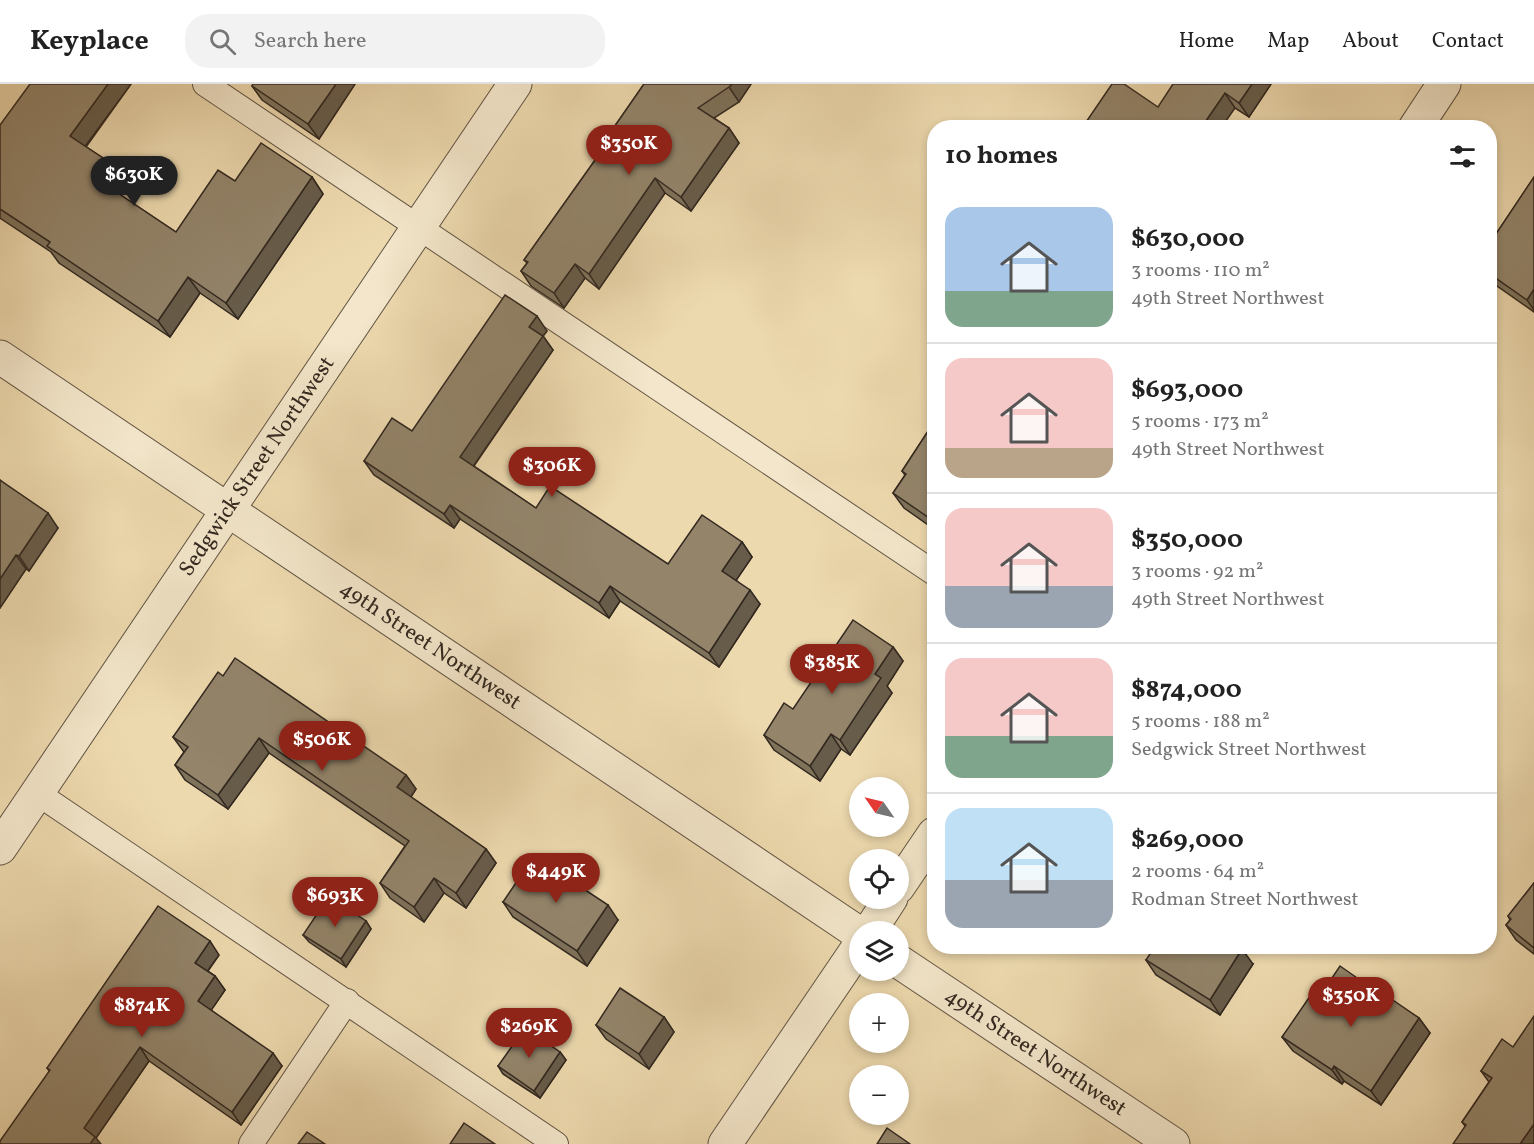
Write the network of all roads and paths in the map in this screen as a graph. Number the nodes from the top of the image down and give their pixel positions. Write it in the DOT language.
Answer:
graph roads {
  1 [pos="205,84"];
  2 [pos="515,84"];
  3 [pos="1444,84"];
  4 [pos="1420,120"];
  5 [pos="418,227"];
  6 [pos="0,357"];
  7 [pos="228,510"];
  8 [pos="927,568"];
  9 [pos="37,793"];
  10 [pos="927,844"];
  11 [pos="0,848"];
  12 [pos="909,871"];
  13 [pos="849,927"];
  14 [pos="849,961"];
  15 [pos="909,968"];
  16 [pos="346,1001"];
  17 [pos="251,1144"];
  18 [pos="556,1144"];
  19 [pos="725,1144"];
  20 [pos="1173,1144"];
  1 -- 5 [label="lane"];
  2 -- 5 [label="street, Sedgwick Street Northwest"];
  3 -- 4 [label="street"];
  5 -- 7 [label="street, Sedgwick Street Northwest"];
  5 -- 8 [label="lane"];
  6 -- 7 [label="street, 49th Street Northwest"];
  7 -- 9 [label="street, Sedgwick Street Northwest"];
  7 -- 13 [label="street, 49th Street Northwest"];
  9 -- 11 [label="street, Sedgwick Street Northwest"];
  9 -- 16 [label="lane"];
  10 -- 12 [label="street"];
  14 -- 19 [label="street"];
  15 -- 20 [label="street, 49th Street Northwest"];
  16 -- 17 [label="lane"];
  16 -- 18 [label="lane"];
}
